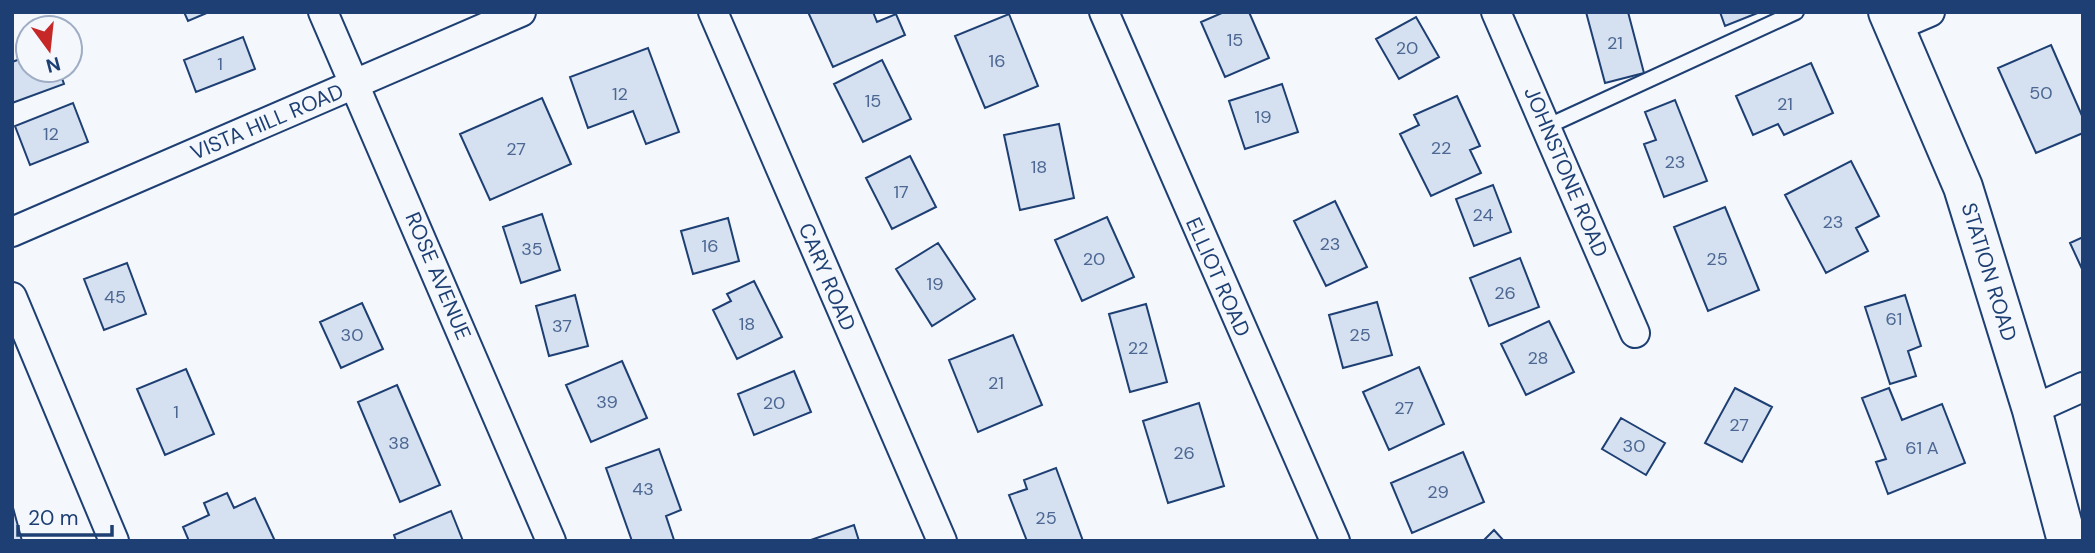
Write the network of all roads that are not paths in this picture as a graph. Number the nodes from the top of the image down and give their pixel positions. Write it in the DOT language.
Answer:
graph roads {
  1 [pos="323,12"];
  2 [pos="521,12"];
  3 [pos="713,12"];
  4 [pos="1104,12"];
  5 [pos="1496,12"];
  6 [pos="1796,12"];
  7 [pos="1930,12"];
  8 [pos="1891,20"];
  9 [pos="355,84"];
  10 [pos="1546,127"];
  11 [pos="12,232"];
  12 [pos="12,297"];
  13 [pos="1635,333"];
  14 [pos="2083,387"];
  15 [pos="2032,410"];
  16 [pos="114,541"];
  17 [pos="551,541"];
  18 [pos="942,541"];
  19 [pos="1335,541"];
  20 [pos="2067,541"];
  1 -- 9 [label="street, ROSE AVENUE"];
  2 -- 9 [label="street, VISTA HILL ROAD"];
  3 -- 18 [label="street, CARY ROAD"];
  4 -- 19 [label="street, ELLIOT ROAD"];
  5 -- 10 [label="street, JOHNSTONE ROAD"];
  6 -- 10 [label="lane"];
  7 -- 8 [label="street"];
  8 -- 15 [label="street, STATION ROAD"];
  9 -- 11 [label="street, VISTA HILL ROAD"];
  9 -- 17 [label="street, ROSE AVENUE"];
  10 -- 13 [label="street, JOHNSTONE ROAD"];
  12 -- 16 [label="street"];
  14 -- 15 [label="street"];
  15 -- 20 [label="street, STATION ROAD"];
}
